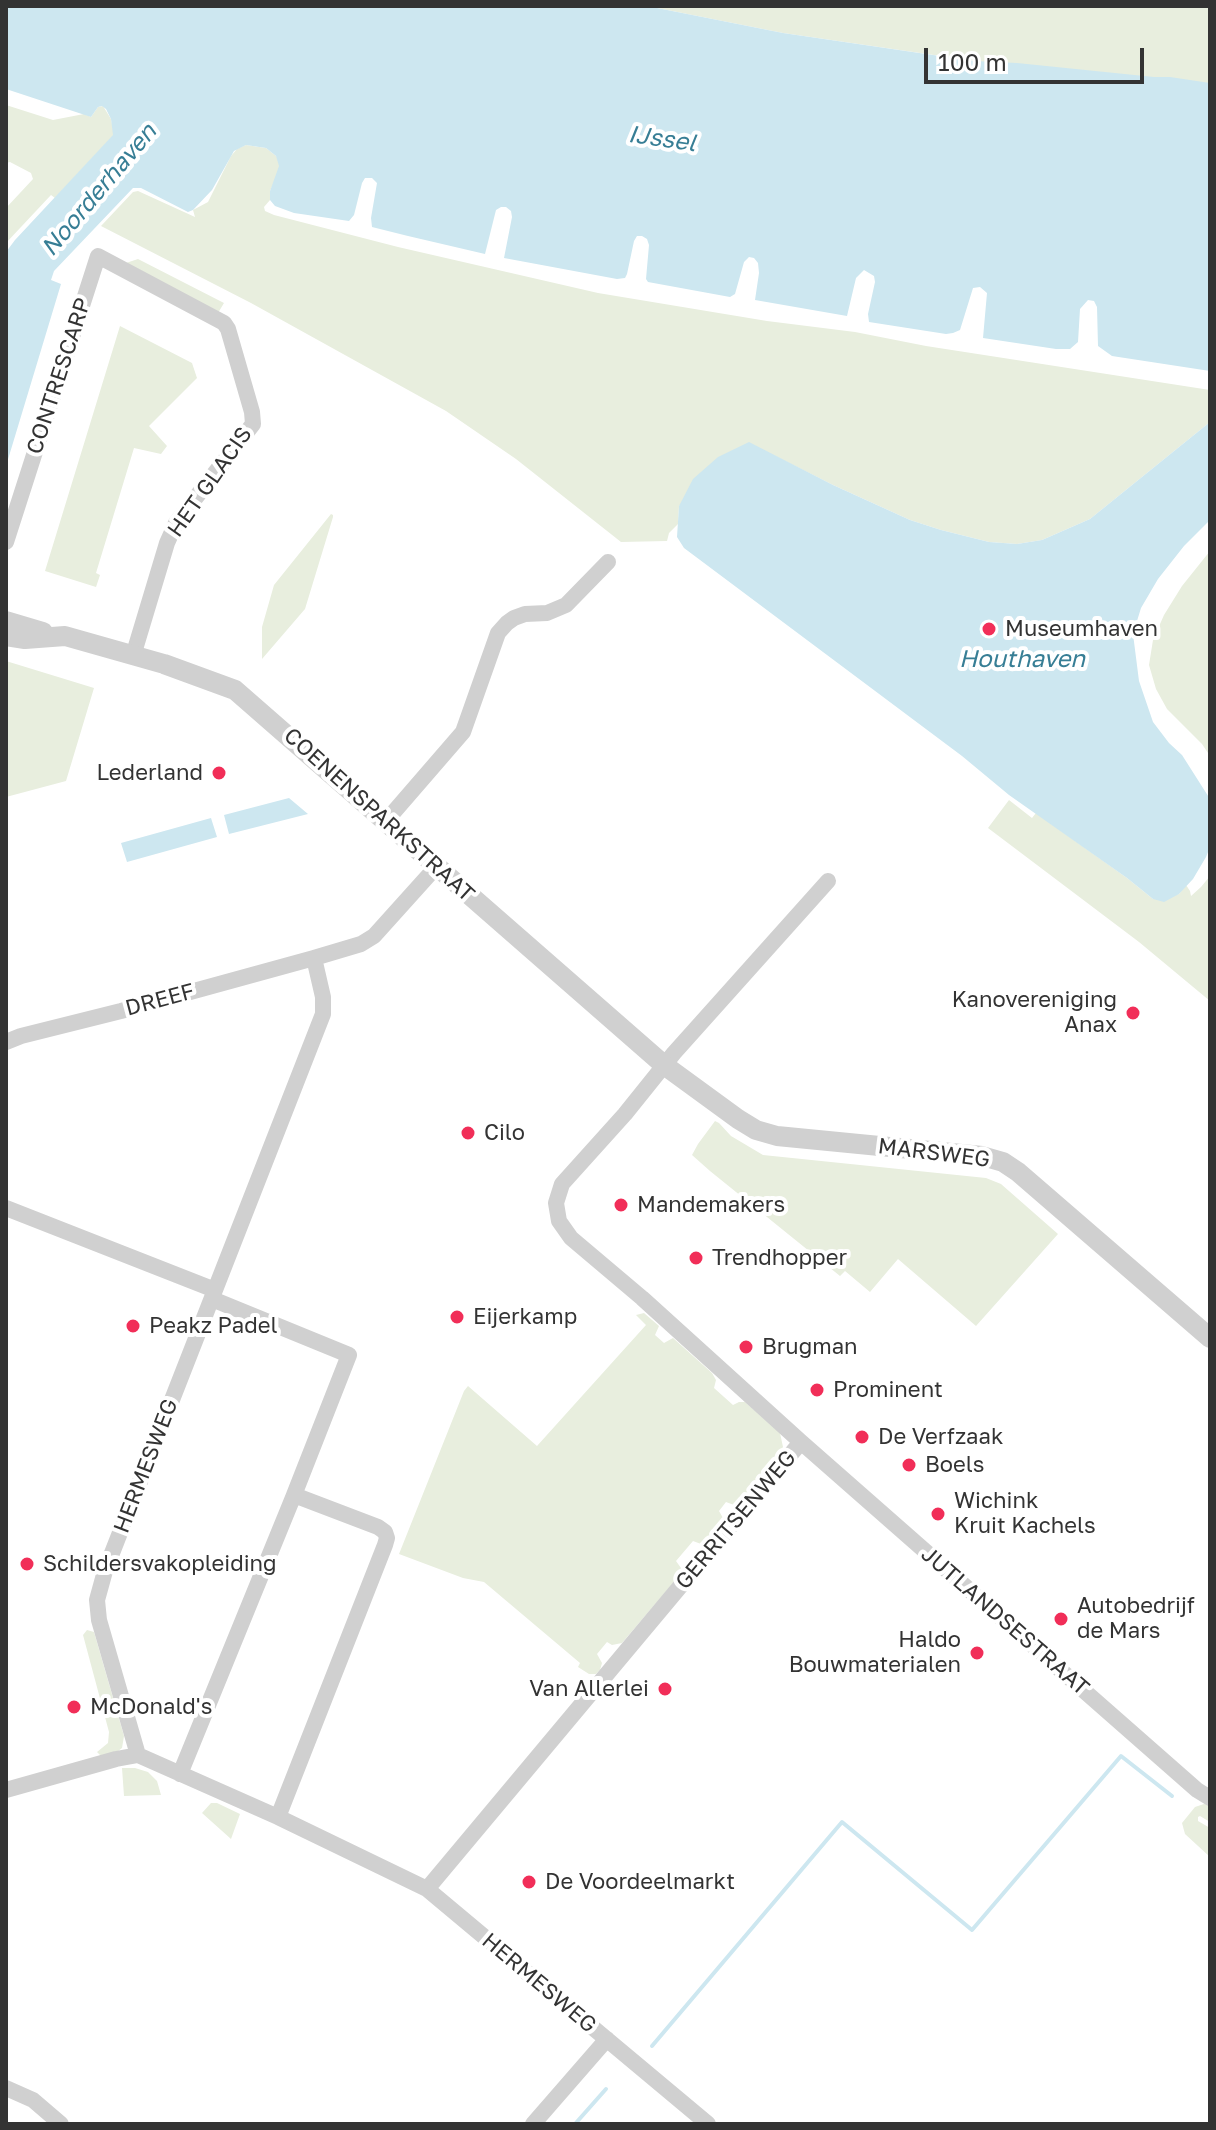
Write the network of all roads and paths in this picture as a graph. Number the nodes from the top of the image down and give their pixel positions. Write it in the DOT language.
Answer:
graph roads {
  1 [pos="98,256"];
  2 [pos="6,542"];
  3 [pos="608,562"];
  4 [pos="6,621"];
  5 [pos="6,636"];
  6 [pos="55,636"];
  7 [pos="135,648"];
  8 [pos="386,821"];
  9 [pos="437,866"];
  10 [pos="828,881"];
  11 [pos="314,958"];
  12 [pos="6,1042"];
  13 [pos="664,1065"];
  14 [pos="6,1208"];
  15 [pos="214,1294"];
  16 [pos="1210,1338"];
  17 [pos="801,1442"];
  18 [pos="294,1495"];
  19 [pos="138,1755"];
  20 [pos="180,1774"];
  21 [pos="6,1790"];
  22 [pos="1210,1798"];
  23 [pos="278,1817"];
  24 [pos="427,1889"];
  25 [pos="607,2039"];
  26 [pos="6,2088"];
  27 [pos="61,2124"];
  28 [pos="533,2124"];
  29 [pos="708,2124"];
  1 -- 2 [label="street, CONTRESCARP"];
  1 -- 7 [label="street, HET GLACIS"];
  3 -- 8 [label="street"];
  4 -- 6 [label="street, COENENSPARKSTRAAT"];
  5 -- 6 [label="street, COENENSPARKSTRAAT"];
  6 -- 7 [label="street, COENENSPARKSTRAAT"];
  7 -- 8 [label="street, COENENSPARKSTRAAT"];
  8 -- 9 [label="street, COENENSPARKSTRAAT"];
  9 -- 11 [label="street"];
  9 -- 13 [label="street, COENENSPARKSTRAAT"];
  10 -- 13 [label="street"];
  11 -- 12 [label="street, DREEF"];
  11 -- 15 [label="street, HERMESWEG"];
  13 -- 16 [label="street, MARSWEG"];
  13 -- 17 [label="street, GERRITSENWEG"];
  14 -- 15 [label="street"];
  15 -- 18 [label="street"];
  15 -- 19 [label="street, HERMESWEG"];
  17 -- 22 [label="street, JUTLANDSESTRAAT"];
  17 -- 24 [label="street, GERRITSENWEG"];
  18 -- 20 [label="street"];
  18 -- 23 [label="street"];
  19 -- 20 [label="street, HERMESWEG"];
  19 -- 21 [label="street"];
  20 -- 23 [label="street, HERMESWEG"];
  23 -- 24 [label="street, HERMESWEG"];
  24 -- 25 [label="street, HERMESWEG"];
  25 -- 28 [label="street"];
  25 -- 29 [label="street, HERMESWEG"];
  26 -- 27 [label="street"];
}
